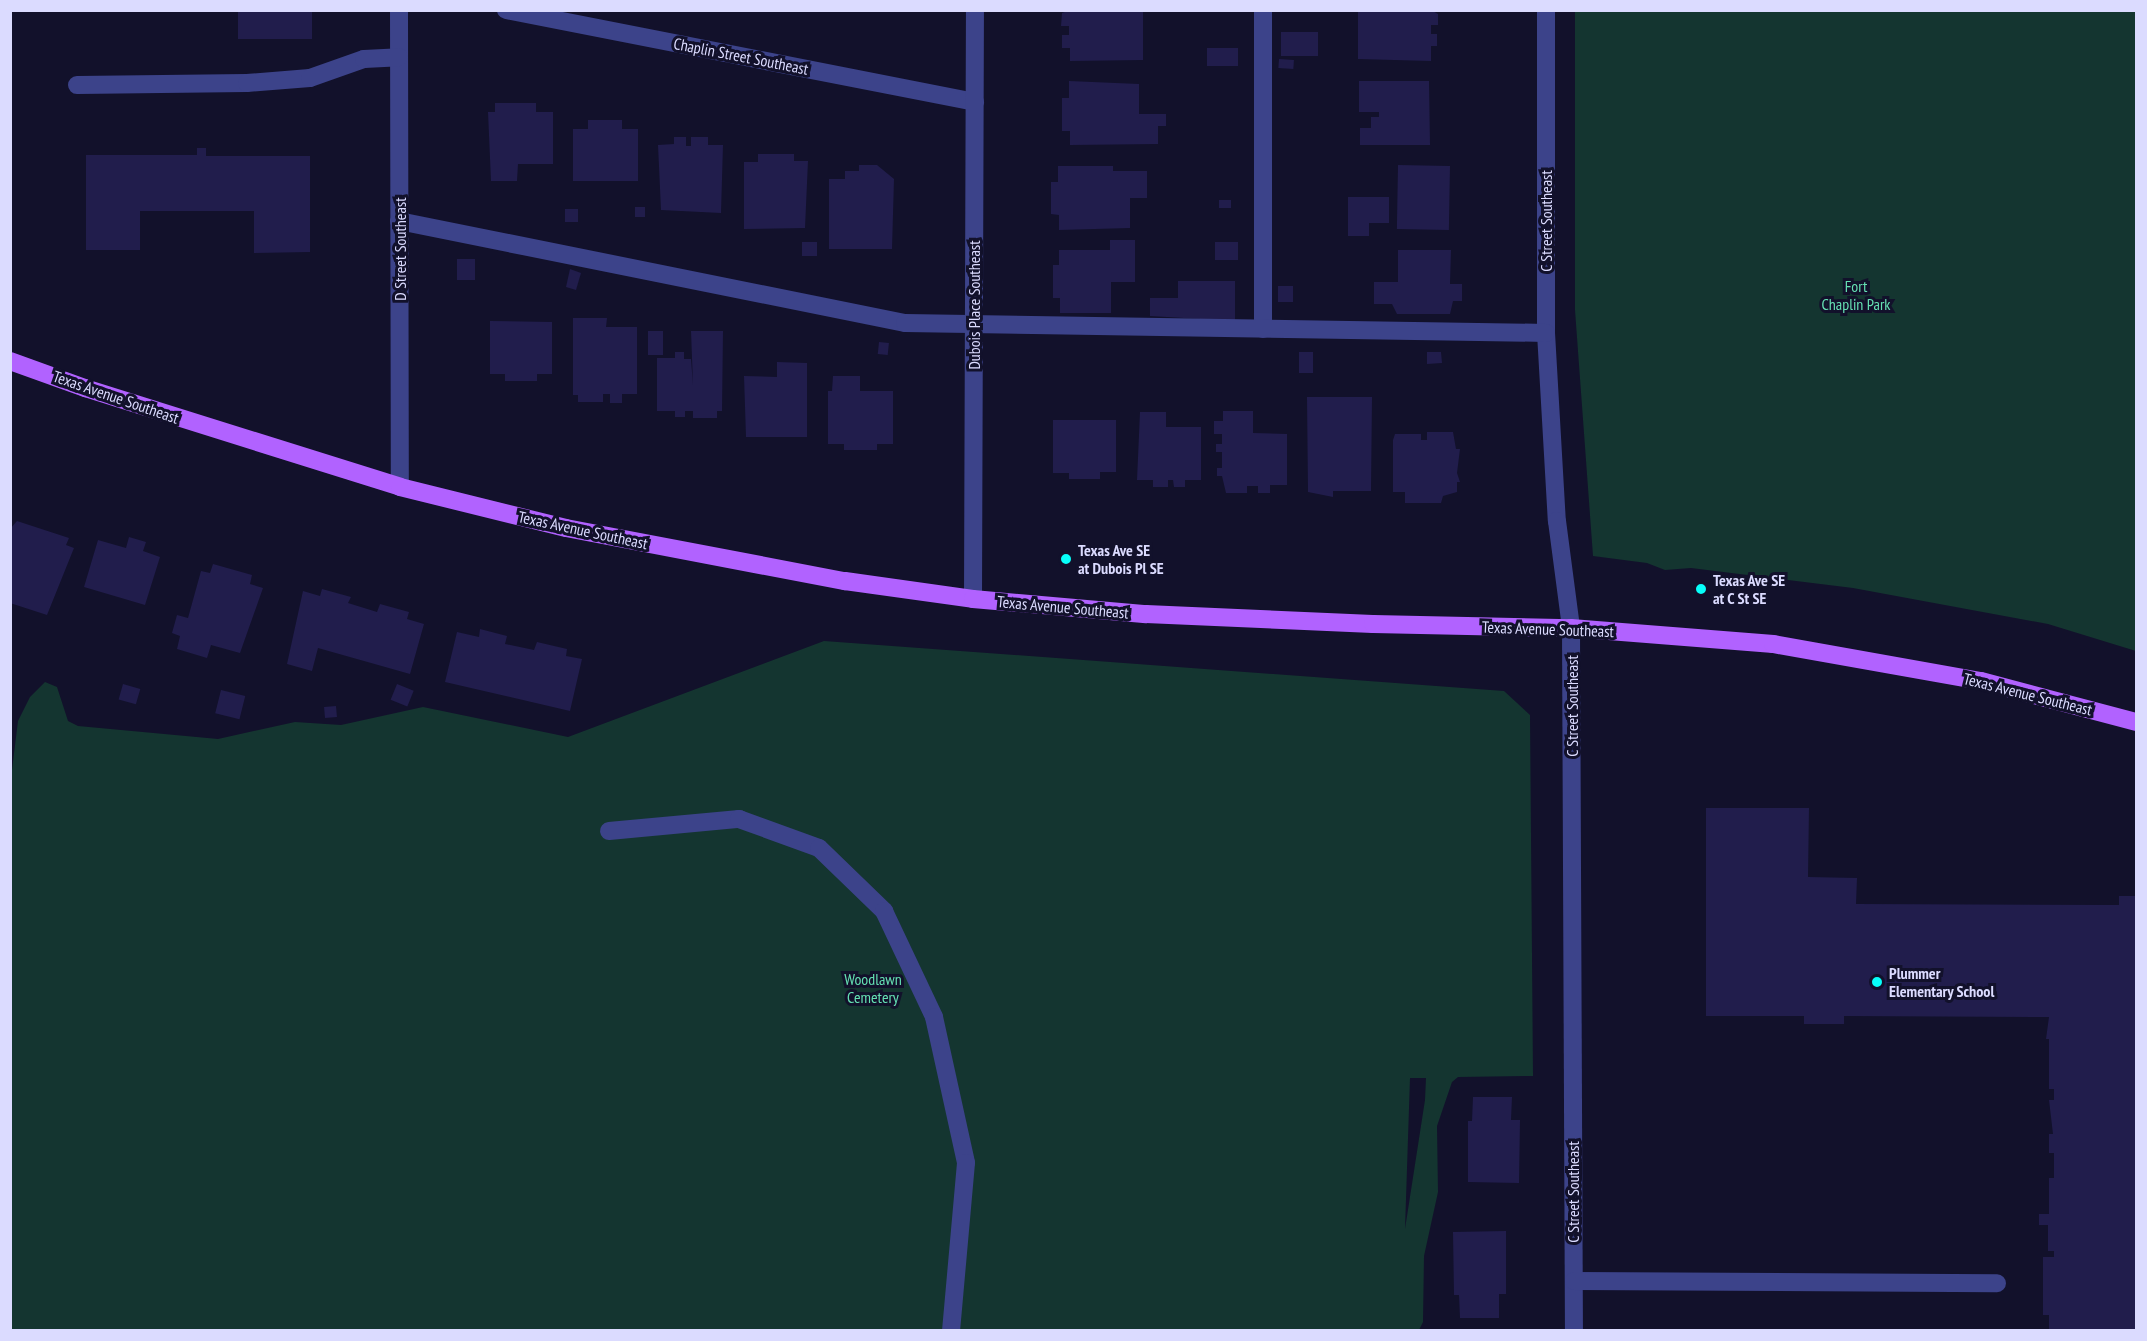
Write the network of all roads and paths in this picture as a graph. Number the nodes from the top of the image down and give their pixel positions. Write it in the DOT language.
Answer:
graph roads {
  1 [pos="399,10"];
  2 [pos="506,10"];
  3 [pos="975,10"];
  4 [pos="1263,10"];
  5 [pos="1546,10"];
  6 [pos="399,57"];
  7 [pos="77,85"];
  8 [pos="975,102"];
  9 [pos="399,221"];
  10 [pos="973,326"];
  11 [pos="1263,329"];
  12 [pos="1546,333"];
  13 [pos="10,361"];
  14 [pos="400,487"];
  15 [pos="973,598"];
  16 [pos="1571,628"];
  17 [pos="2136,722"];
  18 [pos="609,831"];
  19 [pos="1574,1281"];
  20 [pos="1997,1282"];
  21 [pos="951,1330"];
  22 [pos="1574,1330"];
  1 -- 6 [label="street, D Street Southeast"];
  2 -- 8 [label="street, Chaplin Street Southeast"];
  3 -- 8 [label="street, Dubois Place Southeast"];
  4 -- 11 [label="street"];
  5 -- 12 [label="street, C Street Southeast"];
  6 -- 7 [label="street"];
  6 -- 9 [label="street, D Street Southeast"];
  8 -- 10 [label="street, Dubois Place Southeast"];
  9 -- 10 [label="street"];
  9 -- 14 [label="street, D Street Southeast"];
  10 -- 11 [label="street"];
  10 -- 15 [label="street, Dubois Place Southeast"];
  11 -- 12 [label="street"];
  12 -- 16 [label="street, C Street Southeast"];
  13 -- 14 [label="main road, Texas Avenue Southeast"];
  14 -- 15 [label="main road, Texas Avenue Southeast"];
  15 -- 16 [label="main road, Texas Avenue Southeast"];
  16 -- 17 [label="main road, Texas Avenue Southeast"];
  16 -- 19 [label="street, C Street Southeast"];
  18 -- 21 [label="street"];
  19 -- 20 [label="street"];
  19 -- 22 [label="street, C Street Southeast"];
}
